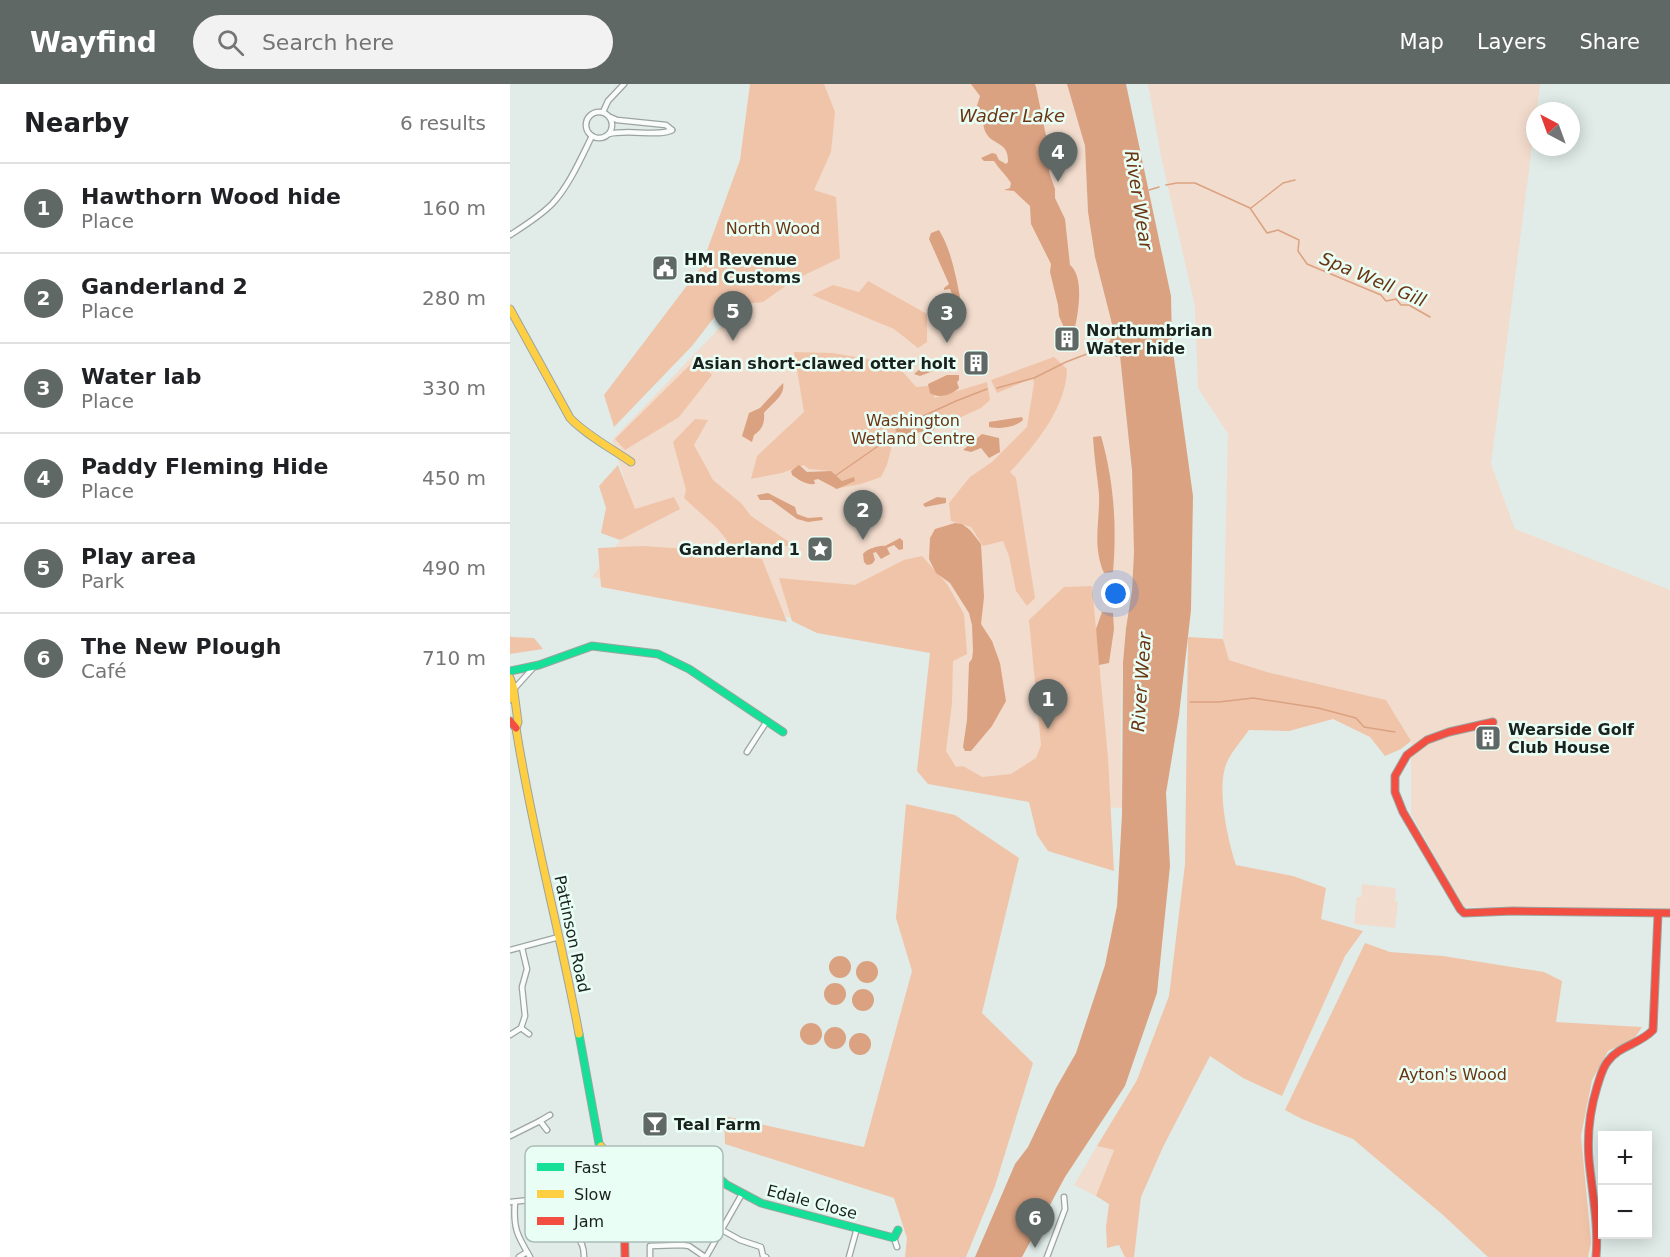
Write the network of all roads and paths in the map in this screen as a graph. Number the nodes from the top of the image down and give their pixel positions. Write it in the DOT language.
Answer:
graph roads {
  1 [pos="624,84"];
  2 [pos="603,112"];
  3 [pos="610,117"];
  4 [pos="609,134"];
  5 [pos="592,136"];
  6 [pos="510,235"];
  7 [pos="510,309"];
  8 [pos="631,462"];
  9 [pos="534,665"];
  10 [pos="510,671"];
  11 [pos="510,678"];
  12 [pos="514,691"];
  13 [pos="510,699"];
  14 [pos="510,720"];
  15 [pos="767,721"];
  16 [pos="1493,722"];
  17 [pos="516,728"];
  18 [pos="783,732"];
  19 [pos="747,752"];
  20 [pos="1670,913"];
  21 [pos="1658,914"];
  22 [pos="560,937"];
  23 [pos="522,948"];
  24 [pos="510,950"];
  25 [pos="521,1028"];
  26 [pos="529,1034"];
  27 [pos="510,1035"];
  28 [pos="550,1114"];
  29 [pos="540,1121"];
  30 [pos="547,1130"];
  31 [pos="510,1136"];
  32 [pos="601,1146"];
  33 [pos="723,1180"];
  34 [pos="742,1194"];
  35 [pos="1064,1197"];
  36 [pos="513,1202"];
  37 [pos="723,1228"];
  38 [pos="857,1228"];
  39 [pos="898,1230"];
  40 [pos="723,1231"];
  41 [pos="894,1238"];
  42 [pos="580,1242"];
  43 [pos="625,1242"];
  44 [pos="715,1242"];
  45 [pos="897,1247"];
  46 [pos="529,1254"];
  47 [pos="519,1257"];
  48 [pos="584,1257"];
  49 [pos="625,1257"];
  50 [pos="650,1257"];
  51 [pos="706,1257"];
  52 [pos="764,1257"];
  53 [pos="849,1257"];
  54 [pos="1047,1257"];
  55 [pos="1596,1257"];
  1 -- 2 [label="street"];
  2 -- 3 [label="street"];
  2 -- 5 [label="street"];
  3 -- 4 [label="street"];
  3 -- 4 [label="street"];
  4 -- 5 [label="street"];
  5 -- 6 [label="street"];
  7 -- 8 [label="street"];
  9 -- 10 [label="street"];
  9 -- 12 [label="street"];
  9 -- 15 [label="street"];
  11 -- 12 [label="street, Pattinson Road"];
  12 -- 13 [label="street"];
  12 -- 17 [label="street, Pattinson Road"];
  14 -- 17 [label="street, Pattinson Road"];
  15 -- 18 [label="street"];
  15 -- 19 [label="street"];
  16 -- 21 [label="street"];
  17 -- 22 [label="street, Pattinson Road"];
  20 -- 21 [label="street"];
  21 -- 55 [label="street"];
  22 -- 23 [label="street"];
  22 -- 32 [label="street, Pattinson Road"];
  23 -- 24 [label="street"];
  23 -- 25 [label="street"];
  25 -- 26 [label="street"];
  25 -- 27 [label="street"];
  28 -- 29 [label="street"];
  29 -- 30 [label="street"];
  29 -- 31 [label="street"];
  33 -- 34 [label="street, Edale Close"];
  34 -- 37 [label="street"];
  34 -- 38 [label="street, Edale Close"];
  35 -- 54 [label="street"];
  36 -- 46 [label="street"];
  38 -- 41 [label="street, Edale Close"];
  38 -- 53 [label="street"];
  39 -- 41 [label="street"];
  40 -- 52 [label="street"];
  41 -- 45 [label="street"];
  42 -- 48 [label="street"];
  43 -- 49 [label="street"];
  44 -- 51 [label="street"];
  46 -- 47 [label="street"];
  50 -- 51 [label="street"];
}
